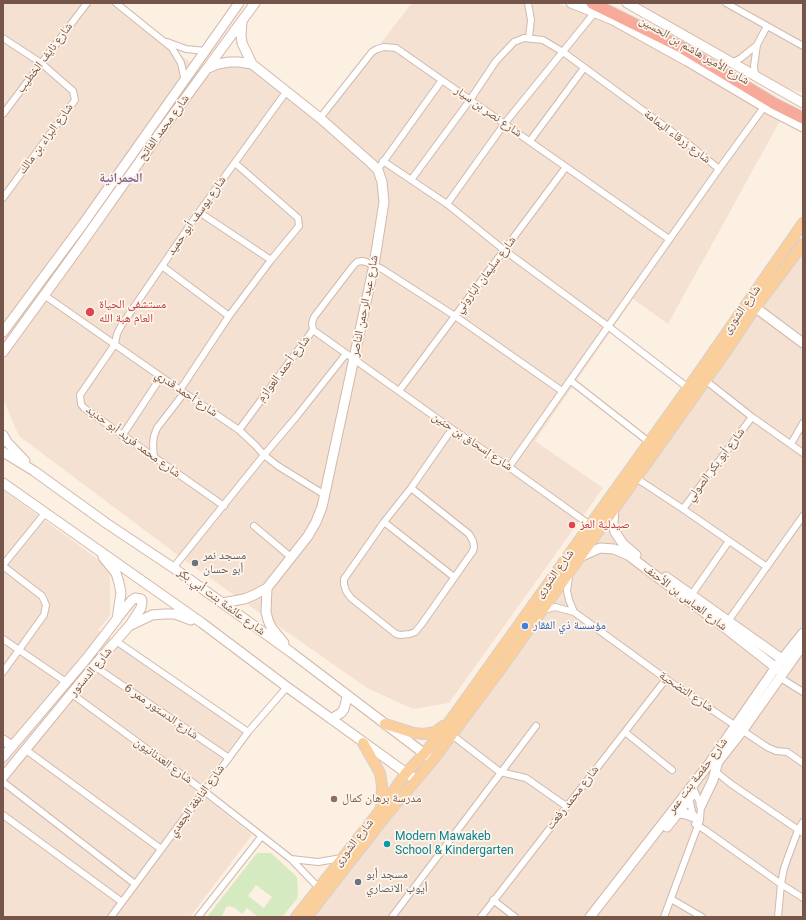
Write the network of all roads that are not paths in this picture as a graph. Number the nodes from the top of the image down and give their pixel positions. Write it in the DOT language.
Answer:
graph roads {
  1 [pos="87,3"];
  2 [pos="116,3"];
  3 [pos="239,3"];
  4 [pos="255,3"];
  5 [pos="528,3"];
  6 [pos="571,3"];
  7 [pos="609,3"];
  8 [pos="726,3"];
  9 [pos="630,4"];
  10 [pos="593,7"];
  11 [pos="242,22"];
  12 [pos="767,26"];
  13 [pos="3,38"];
  14 [pos="529,38"];
  15 [pos="165,42"];
  16 [pos="757,45"];
  17 [pos="803,46"];
  18 [pos="206,51"];
  19 [pos="563,52"];
  20 [pos="41,63"];
  21 [pos="732,63"];
  22 [pos="252,64"];
  23 [pos="584,68"];
  24 [pos="208,69"];
  25 [pos="755,76"];
  26 [pos="442,80"];
  27 [pos="185,81"];
  28 [pos="286,92"];
  29 [pos="470,100"];
  30 [pos="803,102"];
  31 [pos="772,103"];
  32 [pos="803,110"];
  33 [pos="3,114"];
  34 [pos="320,118"];
  35 [pos="803,118"];
  36 [pos="505,123"];
  37 [pos="803,127"];
  38 [pos="530,141"];
  39 [pos="383,161"];
  40 [pos="235,163"];
  41 [pos="566,167"];
  42 [pos="378,170"];
  43 [pos="719,170"];
  44 [pos="411,180"];
  45 [pos="3,198"];
  46 [pos="446,204"];
  47 [pos="199,212"];
  48 [pos="803,223"];
  49 [pos="669,239"];
  50 [pos="803,244"];
  51 [pos="504,250"];
  52 [pos="271,260"];
  53 [pos="374,265"];
  54 [pos="162,266"];
  55 [pos="44,295"];
  56 [pos="758,306"];
  57 [pos="229,316"];
  58 [pos="454,316"];
  59 [pos="609,327"];
  60 [pos="313,330"];
  61 [pos="3,332"];
  62 [pos="803,336"];
  63 [pos="803,343"];
  64 [pos="115,344"];
  65 [pos="3,352"];
  66 [pos="346,354"];
  67 [pos="354,360"];
  68 [pos="161,377"];
  69 [pos="705,380"];
  70 [pos="570,381"];
  71 [pos="687,387"];
  72 [pos="398,391"];
  73 [pos="562,391"];
  74 [pos="182,392"];
  75 [pos="752,416"];
  76 [pos="803,423"];
  77 [pos="452,429"];
  78 [pos="239,430"];
  79 [pos="3,435"];
  80 [pos="122,436"];
  81 [pos="649,442"];
  82 [pos="791,444"];
  83 [pos="3,452"];
  84 [pos="803,453"];
  85 [pos="264,455"];
  86 [pos="154,459"];
  87 [pos="509,467"];
  88 [pos="34,471"];
  89 [pos="636,478"];
  90 [pos="3,483"];
  91 [pos="411,488"];
  92 [pos="325,495"];
  93 [pos="224,506"];
  94 [pos="614,508"];
  95 [pos="683,509"];
  96 [pos="46,512"];
  97 [pos="803,516"];
  98 [pos="384,522"];
  99 [pos="590,525"];
  100 [pos="254,526"];
  101 [pos="729,541"];
  102 [pos="97,549"];
  103 [pos="580,557"];
  104 [pos="292,558"];
  105 [pos="3,566"];
  106 [pos="767,567"];
  107 [pos="173,568"];
  108 [pos="570,571"];
  109 [pos="454,578"];
  110 [pos="267,588"];
  111 [pos="690,598"];
  112 [pos="222,603"];
  113 [pos="541,611"];
  114 [pos="574,612"];
  115 [pos="117,619"];
  116 [pos="726,623"];
  117 [pos="202,624"];
  118 [pos="129,626"];
  119 [pos="803,633"];
  120 [pos="3,639"];
  121 [pos="116,641"];
  122 [pos="803,645"];
  123 [pos="19,649"];
  124 [pos="800,652"];
  125 [pos="292,653"];
  126 [pos="786,662"];
  127 [pos="94,666"];
  128 [pos="3,672"];
  129 [pos="779,672"];
  130 [pos="666,679"];
  131 [pos="66,682"];
  132 [pos="287,687"];
  133 [pos="803,692"];
  134 [pos="72,694"];
  135 [pos="347,697"];
  136 [pos="331,719"];
  137 [pos="450,721"];
  138 [pos="385,724"];
  139 [pos="536,726"];
  140 [pos="740,728"];
  141 [pos="248,732"];
  142 [pos="625,732"];
  143 [pos="452,735"];
  144 [pos="3,740"];
  145 [pos="363,743"];
  146 [pos="12,746"];
  147 [pos="26,750"];
  148 [pos="424,754"];
  149 [pos="3,757"];
  150 [pos="228,758"];
  151 [pos="432,760"];
  152 [pos="718,761"];
  153 [pos="803,763"];
  154 [pos="672,770"];
  155 [pos="715,771"];
  156 [pos="500,772"];
  157 [pos="406,773"];
  158 [pos="3,777"];
  159 [pos="416,780"];
  160 [pos="3,782"];
  161 [pos="204,791"];
  162 [pos="691,792"];
  163 [pos="701,805"];
  164 [pos="566,806"];
  165 [pos="381,808"];
  166 [pos="679,813"];
  167 [pos="3,815"];
  168 [pos="803,822"];
  169 [pos="696,823"];
  170 [pos="800,832"];
  171 [pos="261,837"];
  172 [pos="161,849"];
  173 [pos="342,858"];
  174 [pos="291,859"];
  175 [pos="135,884"];
  176 [pos="780,884"];
  177 [pos="319,888"];
  178 [pos="803,898"];
  179 [pos="671,899"];
  180 [pos="493,900"];
  181 [pos="122,902"];
  182 [pos="111,917"];
  183 [pos="198,917"];
  184 [pos="296,917"];
  185 [pos="307,917"];
  186 [pos="392,917"];
  187 [pos="481,917"];
  188 [pos="515,917"];
  189 [pos="590,917"];
  190 [pos="598,917"];
  191 [pos="664,917"];
  192 [pos="702,917"];
  193 [pos="778,917"];
  1 -- 20 [label="street, شارع نايف الخطيب"];
  2 -- 15 [label="street"];
  3 -- 18 [label="main road, شارع محمد الفاتح"];
  4 -- 11 [label="main road, شارع محمد الفاتح"];
  5 -- 14 [label="street"];
  6 -- 10 [label="main road, شارع الأمير هاشم بن الحسين"];
  7 -- 31 [label="highway, شارع الأمير هاشم بن الحسين"];
  8 -- 12 [label="street"];
  9 -- 21 [label="main road, شارع الأمير هاشم بن الحسين"];
  10 -- 19 [label="street"];
  10 -- 31 [label="highway, شارع الأمير هاشم بن الحسين"];
  11 -- 22 [label="main road"];
  11 -- 24 [label="main road, شارع محمد الفاتح"];
  12 -- 16 [label="street"];
  12 -- 17 [label="street"];
  13 -- 20 [label="street, شارع البراء بن مالك"];
  14 -- 19 [label="street, شارع زرقاء اليمامة"];
  14 -- 29 [label="street"];
  15 -- 18 [label="street"];
  15 -- 27 [label="street"];
  16 -- 21 [label="street"];
  16 -- 25 [label="street"];
  18 -- 27 [label="main road, شارع محمد الفاتح"];
  19 -- 23 [label="street, شارع زرقاء اليمامة"];
  19 -- 36 [label="street"];
  20 -- 33 [label="street, شارع نايف الخطيب"];
  20 -- 45 [label="street, شارع البراء بن مالك"];
  21 -- 25 [label="main road, شارع الأمير هاشم بن الحسين"];
  22 -- 24 [label="main road"];
  22 -- 28 [label="main road"];
  23 -- 38 [label="street"];
  23 -- 43 [label="street, شارع زرقاء اليمامة"];
  24 -- 55 [label="main road, شارع محمد الفاتح"];
  25 -- 30 [label="main road, شارع الأمير هاشم بن الحسين"];
  26 -- 29 [label="street, شارع نصر بن سيار"];
  26 -- 34 [label="street, شارع نصر بن سيار"];
  26 -- 39 [label="street"];
  27 -- 61 [label="main road, شارع محمد الفاتح"];
  28 -- 34 [label="main road"];
  28 -- 40 [label="street, شارع يوسف أبو حميد"];
  29 -- 36 [label="street, شارع نصر بن سيار"];
  29 -- 44 [label="street"];
  31 -- 32 [label="highway, شارع الأمير هاشم بن الحسين"];
  31 -- 35 [label="highway, شارع الأمير هاشم بن الحسين"];
  31 -- 37 [label="main road, شارع الأمير هاشم بن الحسين"];
  31 -- 43 [label="street"];
  34 -- 42 [label="main road"];
  36 -- 38 [label="street, شارع نصر بن سيار"];
  36 -- 46 [label="street"];
  38 -- 41 [label="street, شارع نصر بن سيار"];
  39 -- 42 [label="street"];
  39 -- 44 [label="street"];
  40 -- 47 [label="street, شارع يوسف أبو حميد"];
  40 -- 52 [label="street"];
  41 -- 49 [label="street, شارع نصر بن سيار"];
  41 -- 51 [label="street, شارع سليمان الباروني"];
  42 -- 53 [label="main road, شارع عبد الرحمن الناصر"];
  43 -- 49 [label="street, شارع زرقاء اليمامة"];
  44 -- 46 [label="street"];
  46 -- 51 [label="street"];
  47 -- 52 [label="street"];
  47 -- 54 [label="street, شارع يوسف أبو حميد"];
  48 -- 71 [label="main road, شارع الشورى"];
  49 -- 59 [label="street, شارع زرقاء اليمامة"];
  50 -- 56 [label="main road, شارع الشورى"];
  51 -- 58 [label="street, شارع سليمان الباروني"];
  51 -- 59 [label="street"];
  52 -- 57 [label="street"];
  53 -- 58 [label="street"];
  53 -- 60 [label="street"];
  53 -- 67 [label="main road, شارع عبد الرحمن الناصر"];
  54 -- 57 [label="street"];
  54 -- 64 [label="street, شارع يوسف أبو حميد"];
  55 -- 64 [label="street, شارع أحمد قدري"];
  55 -- 65 [label="main road, شارع محمد الفاتح"];
  56 -- 62 [label="main road"];
  56 -- 63 [label="main road"];
  56 -- 69 [label="main road, شارع الشورى"];
  57 -- 74 [label="street"];
  58 -- 72 [label="street"];
  58 -- 73 [label="street, شارع سليمان الباروني"];
  59 -- 70 [label="street, شارع زرقاء اليمامة"];
  59 -- 71 [label="street"];
  60 -- 66 [label="street, شارع أحمد العوازم"];
  60 -- 78 [label="street, شارع أحمد العوازم"];
  64 -- 68 [label="street, شارع أحمد قدري"];
  64 -- 80 [label="street, شارع محمد فريد أبو حديد"];
  66 -- 67 [label="street, شارع أحمد العوازم"];
  66 -- 85 [label="street"];
  67 -- 72 [label="street, شارع إسحاق بن حنين"];
  67 -- 92 [label="main road, شارع عبد الرحمن الناصر"];
  68 -- 74 [label="street, شارع أحمد قدري"];
  68 -- 80 [label="street"];
  69 -- 75 [label="street, شارع أبو بكر الصولي"];
  69 -- 89 [label="main road, شارع الشورى"];
  70 -- 73 [label="street, شارع زرقاء اليمامة"];
  70 -- 81 [label="street"];
  71 -- 81 [label="main road, شارع الشورى"];
  72 -- 77 [label="street, شارع إسحاق بن حنين"];
  73 -- 87 [label="street, شارع زرقاء اليمامة"];
  74 -- 78 [label="street, شارع أحمد قدري"];
  74 -- 86 [label="street"];
  75 -- 82 [label="street, شارع أبو بكر الصولي"];
  75 -- 95 [label="street, شارع أبو بكر الصولي"];
  76 -- 82 [label="street"];
  77 -- 87 [label="street, شارع إسحاق بن حنين"];
  77 -- 91 [label="street"];
  78 -- 85 [label="street, شارع أحمد قدري"];
  79 -- 88 [label="main road"];
  80 -- 86 [label="street, شارع محمد فريد أبو حديد"];
  81 -- 99 [label="main road, شارع الشورى"];
  82 -- 84 [label="street, شارع أبو بكر الصولي"];
  83 -- 88 [label="main road, شارع عائشة بنت أبي بكر"];
  85 -- 92 [label="street, شارع أحمد قدري"];
  85 -- 93 [label="street"];
  86 -- 93 [label="street, شارع محمد فريد أبو حديد"];
  87 -- 99 [label="street, شارع إسحاق بن حنين"];
  88 -- 107 [label="main road, شارع عائشة بنت أبي بكر"];
  89 -- 94 [label="main road, شارع الشورى"];
  89 -- 95 [label="street"];
  90 -- 96 [label="main road"];
  91 -- 98 [label="street"];
  91 -- 109 [label="street"];
  92 -- 104 [label="main road, شارع عبد الرحمن الناصر"];
  93 -- 107 [label="street"];
  94 -- 103 [label="main road, شارع الشورى"];
  94 -- 111 [label="main road, شارع العباس بن الأحنف"];
  95 -- 101 [label="street, شارع أبو بكر الصولي"];
  96 -- 102 [label="main road"];
  96 -- 105 [label="street"];
  97 -- 106 [label="street"];
  98 -- 109 [label="street"];
  98 -- 109 [label="street"];
  99 -- 137 [label="main road, شارع الشورى"];
  100 -- 104 [label="street"];
  101 -- 106 [label="street, شارع أبو بكر الصولي"];
  101 -- 111 [label="street"];
  102 -- 115 [label="main road, شارع الدستور"];
  102 -- 117 [label="main road"];
  103 -- 108 [label="main road, شارع الشورى"];
  103 -- 111 [label="main road, شارع العباس بن الأحنف"];
  104 -- 110 [label="main road, شارع عبد الرحمن الناصر"];
  105 -- 123 [label="street"];
  106 -- 116 [label="street"];
  107 -- 112 [label="main road, شارع عائشة بنت أبي بكر"];
  108 -- 113 [label="main road, شارع الشورى"];
  108 -- 114 [label="street"];
  110 -- 112 [label="main road, شارع عبد الرحمن الناصر"];
  110 -- 125 [label="main road"];
  111 -- 116 [label="main road, شارع العباس بن الأحنف"];
  112 -- 125 [label="main road, شارع عائشة بنت أبي بكر"];
  113 -- 114 [label="street, شارع التضحية"];
  113 -- 143 [label="main road, شارع الشورى"];
  114 -- 130 [label="street, شارع التضحية"];
  115 -- 118 [label="main road"];
  115 -- 131 [label="main road, شارع الدستور"];
  116 -- 126 [label="main road, شارع العباس بن الأحنف"];
  116 -- 129 [label="main road, شارع العباس بن الأحنف"];
  117 -- 118 [label="main road, شارع الدستور"];
  117 -- 132 [label="main road"];
  118 -- 121 [label="main road, شارع الدستور"];
  119 -- 126 [label="main road, شارع حفصة بنت عمر"];
  120 -- 123 [label="street"];
  121 -- 127 [label="main road, شارع الدستور"];
  121 -- 141 [label="street"];
  122 -- 124 [label="main road, شارع حفصة بنت عمر"];
  123 -- 128 [label="street"];
  123 -- 131 [label="street"];
  124 -- 126 [label="main road, شارع حفصة بنت عمر"];
  125 -- 135 [label="main road, شارع عائشة بنت أبي بكر"];
  126 -- 129 [label="main road, شارع حفصة بنت عمر"];
  127 -- 134 [label="main road, شارع الدستور"];
  127 -- 150 [label="street, شارع الدستور ممر 6"];
  129 -- 133 [label="street"];
  129 -- 140 [label="main road, شارع حفصة بنت عمر"];
  130 -- 140 [label="street, شارع التضحية"];
  130 -- 142 [label="street, شارع محمد رفعت"];
  131 -- 146 [label="main road, شارع الدستور"];
  132 -- 136 [label="main road"];
  132 -- 141 [label="street, شارع النابغة الجعدي"];
  134 -- 147 [label="main road, شارع الدستور"];
  134 -- 161 [label="street, شارع العدنانيون"];
  135 -- 136 [label="main road"];
  135 -- 138 [label="main road, شارع عائشة بنت أبي بكر"];
  136 -- 145 [label="main road"];
  137 -- 138 [label="main road"];
  137 -- 148 [label="main road, شارع الشورى"];
  138 -- 148 [label="main road, شارع عائشة بنت أبي بكر"];
  139 -- 156 [label="street"];
  140 -- 152 [label="main road, شارع حفصة بنت عمر"];
  140 -- 153 [label="street, شارع التضحية"];
  140 -- 162 [label="main road, شارع حفصة بنت عمر"];
  141 -- 150 [label="street, شارع النابغة الجعدي"];
  142 -- 154 [label="street"];
  142 -- 164 [label="street, شارع محمد رفعت"];
  143 -- 151 [label="main road, شارع الشورى"];
  143 -- 156 [label="street"];
  144 -- 146 [label="main road"];
  145 -- 157 [label="main road"];
  145 -- 165 [label="main road"];
  146 -- 149 [label="main road, شارع الدستور"];
  147 -- 158 [label="main road, شارع الدستور"];
  147 -- 172 [label="street"];
  148 -- 151 [label="main road, شارع عائشة بنت أبي بكر"];
  148 -- 157 [label="main road, شارع الشورى"];
  150 -- 161 [label="street, شارع النابغة الجعدي"];
  151 -- 159 [label="main road, شارع الشورى"];
  152 -- 155 [label="main road"];
  152 -- 162 [label="main road, شارع حفصة بنت عمر"];
  155 -- 163 [label="main road"];
  155 -- 170 [label="street"];
  156 -- 164 [label="street"];
  156 -- 186 [label="street"];
  157 -- 159 [label="main road"];
  157 -- 165 [label="main road, شارع الشورى"];
  159 -- 185 [label="main road, شارع الشورى"];
  160 -- 175 [label="street"];
  161 -- 171 [label="street, شارع العدنانيون"];
  161 -- 172 [label="street, شارع النابغة الجعدي"];
  162 -- 163 [label="street"];
  162 -- 166 [label="main road, شارع حفصة بنت عمر"];
  162 -- 169 [label="street"];
  162 -- 189 [label="main road, شارع حفصة بنت عمر"];
  163 -- 169 [label="street"];
  164 -- 180 [label="street, شارع محمد رفعت"];
  165 -- 173 [label="main road, شارع الشورى"];
  166 -- 169 [label="main road"];
  166 -- 190 [label="main road, شارع حفصة بنت عمر"];
  167 -- 181 [label="street"];
  168 -- 170 [label="street"];
  169 -- 176 [label="street"];
  169 -- 179 [label="street"];
  170 -- 176 [label="street"];
  171 -- 174 [label="street, شارع العدنانيون"];
  171 -- 183 [label="street"];
  172 -- 175 [label="street, شارع النابغة الجعدي"];
  173 -- 174 [label="street, شارع العدنانيون"];
  173 -- 177 [label="main road, شارع الشورى"];
  174 -- 177 [label="street, شارع العدنانيون"];
  175 -- 181 [label="street, شارع النابغة الجعدي"];
  176 -- 178 [label="street"];
  176 -- 193 [label="street"];
  177 -- 184 [label="main road, شارع الشورى"];
  179 -- 191 [label="street"];
  179 -- 192 [label="street"];
  180 -- 187 [label="street, شارع محمد رفعت"];
  180 -- 188 [label="street"];
  181 -- 182 [label="street, شارع النابغة الجعدي"];
}
